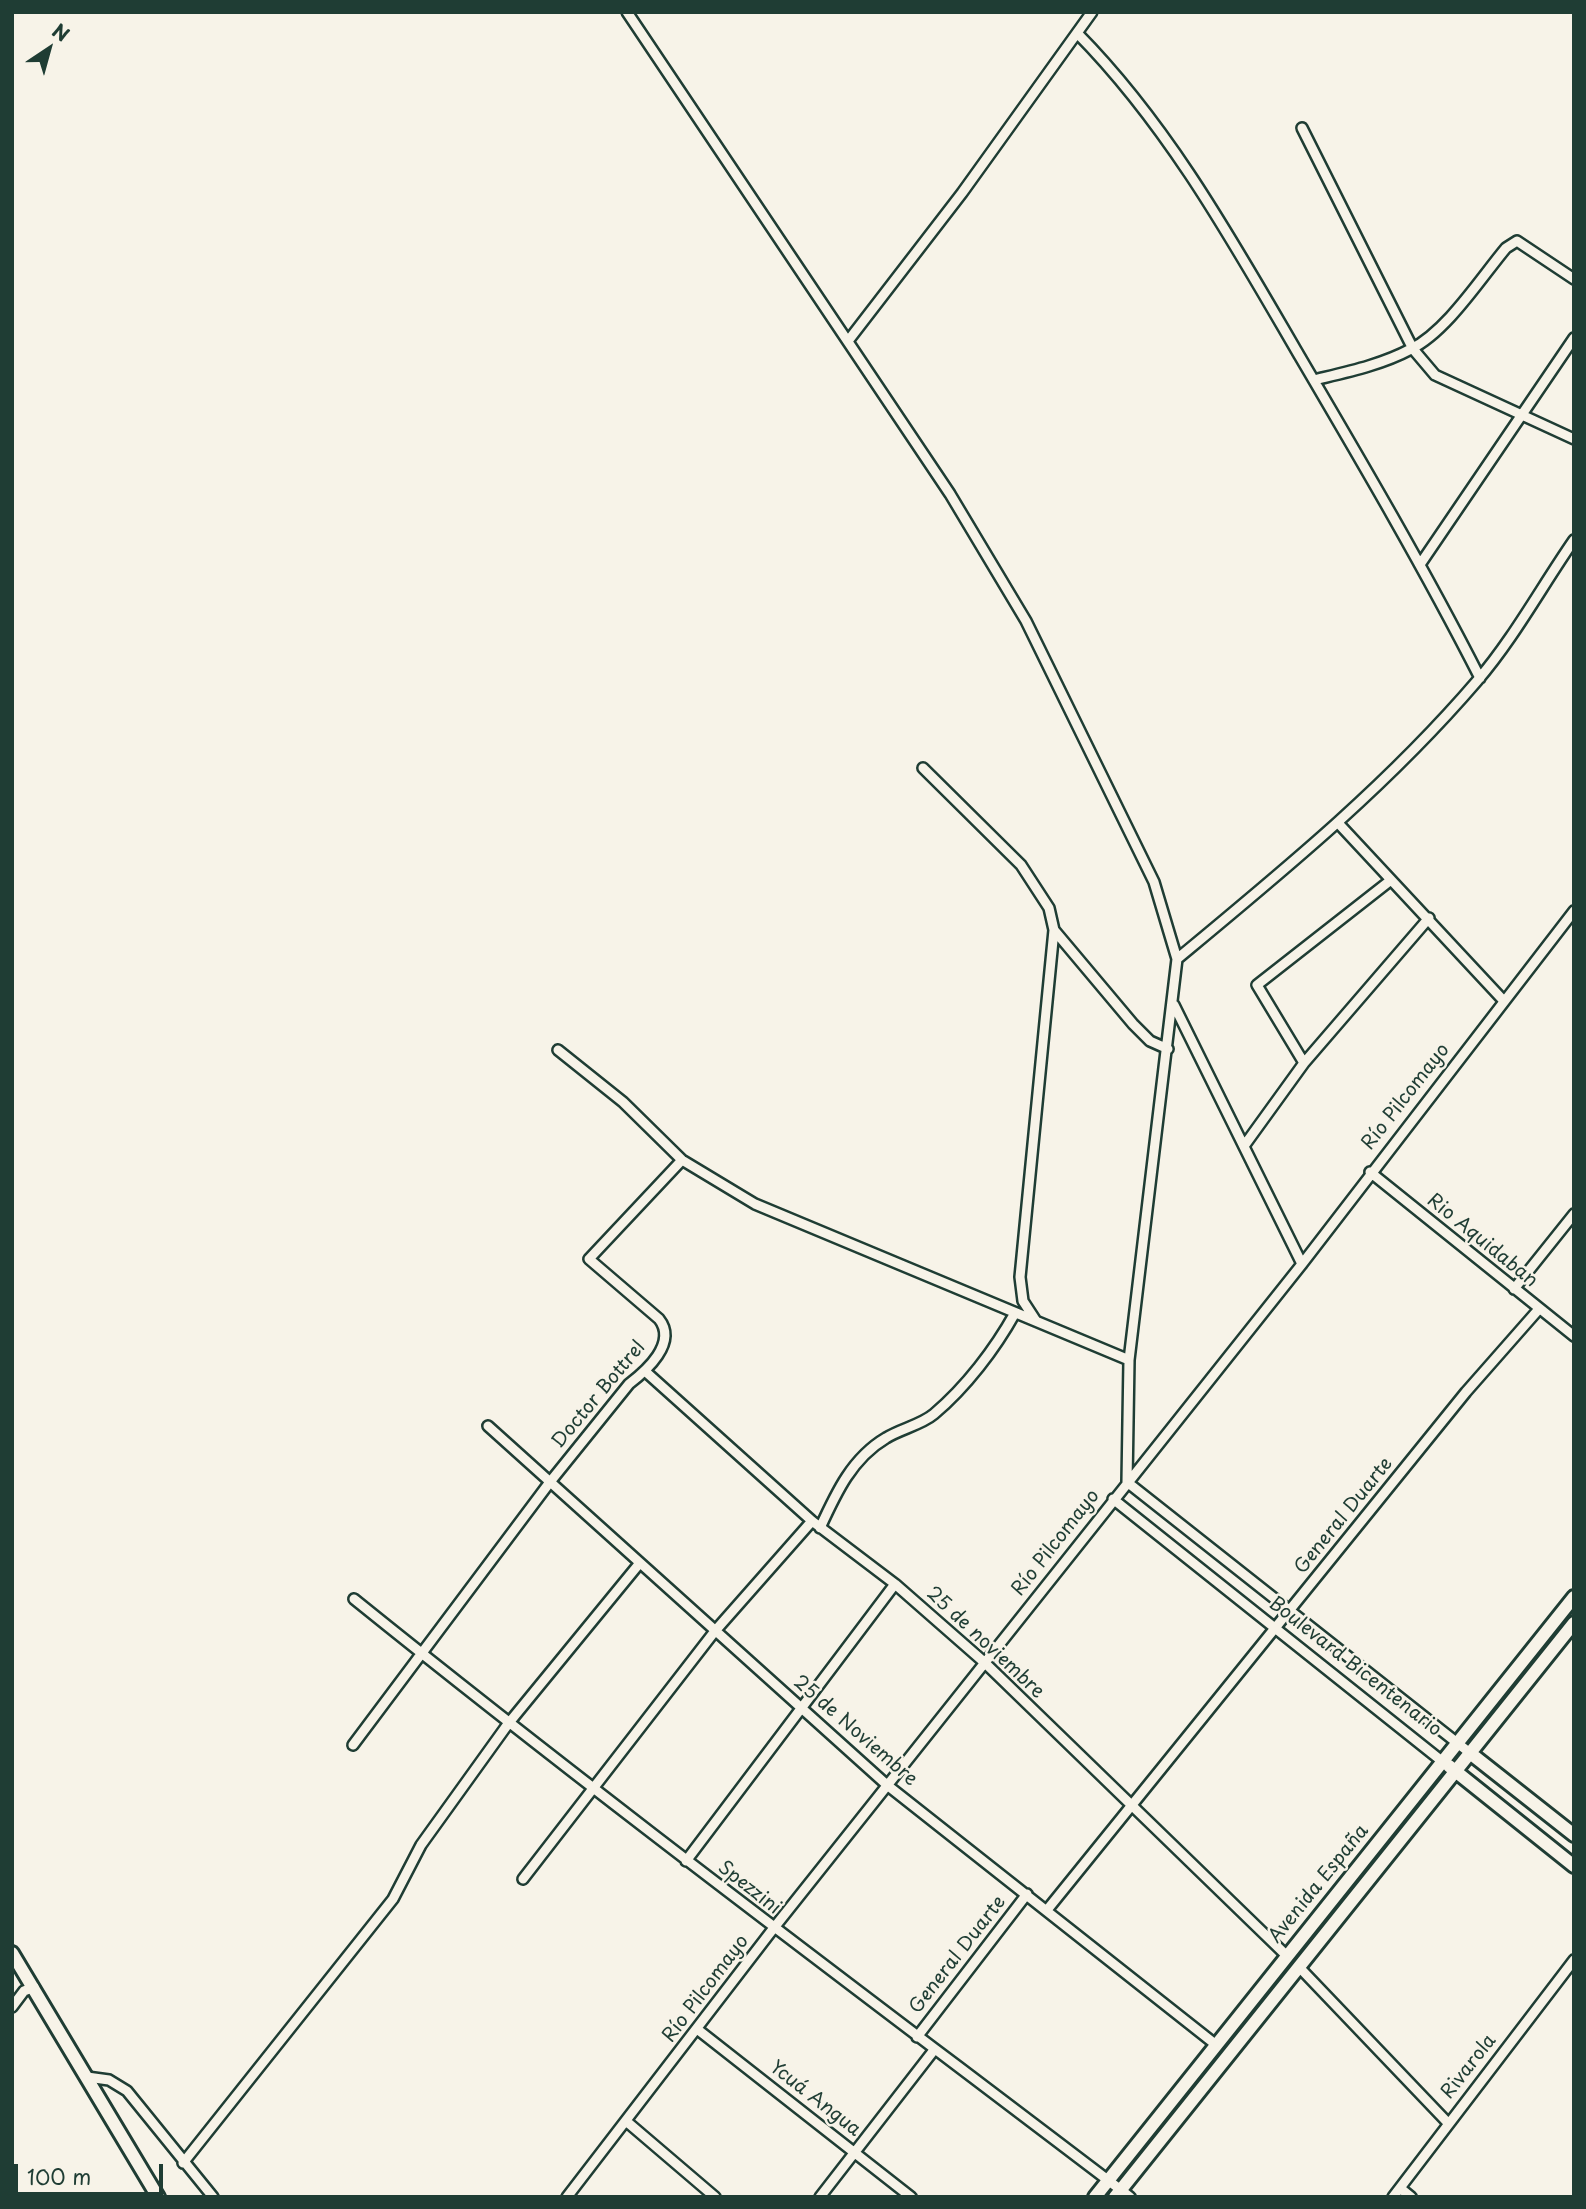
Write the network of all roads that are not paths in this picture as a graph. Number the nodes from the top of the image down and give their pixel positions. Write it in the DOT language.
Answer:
graph roads {
  1 [pos="627,12"];
  2 [pos="1092,12"];
  3 [pos="1077,33"];
  4 [pos="1302,128"];
  5 [pos="1574,279"];
  6 [pos="1574,338"];
  7 [pos="848,341"];
  8 [pos="1413,349"];
  9 [pos="1314,380"];
  10 [pos="1522,415"];
  11 [pos="1574,439"];
  12 [pos="1574,540"];
  13 [pos="1421,563"];
  14 [pos="1480,678"];
  15 [pos="923,768"];
  16 [pos="1339,824"];
  17 [pos="1391,880"];
  18 [pos="1574,911"];
  19 [pos="1430,918"];
  20 [pos="1054,930"];
  21 [pos="1177,959"];
  22 [pos="1503,1000"];
  23 [pos="1173,1003"];
  24 [pos="1168,1049"];
  25 [pos="558,1051"];
  26 [pos="1304,1063"];
  27 [pos="1244,1146"];
  28 [pos="682,1160"];
  29 [pos="1370,1172"];
  30 [pos="1574,1213"];
  31 [pos="1302,1264"];
  32 [pos="1514,1289"];
  33 [pos="1539,1309"];
  34 [pos="1015,1313"];
  35 [pos="1036,1321"];
  36 [pos="1574,1336"];
  37 [pos="1129,1360"];
  38 [pos="646,1372"];
  39 [pos="488,1426"];
  40 [pos="550,1482"];
  41 [pos="1127,1482"];
  42 [pos="1113,1499"];
  43 [pos="812,1521"];
  44 [pos="820,1528"];
  45 [pos="639,1564"];
  46 [pos="895,1584"];
  47 [pos="1574,1597"];
  48 [pos="354,1599"];
  49 [pos="1290,1610"];
  50 [pos="1574,1623"];
  51 [pos="1275,1628"];
  52 [pos="715,1631"];
  53 [pos="422,1654"];
  54 [pos="984,1662"];
  55 [pos="802,1708"];
  56 [pos="508,1724"];
  57 [pos="1458,1743"];
  58 [pos="353,1745"];
  59 [pos="1470,1753"];
  60 [pos="1443,1762"];
  61 [pos="1455,1772"];
  62 [pos="887,1785"];
  63 [pos="593,1789"];
  64 [pos="1129,1805"];
  65 [pos="1574,1835"];
  66 [pos="686,1861"];
  67 [pos="1574,1866"];
  68 [pos="523,1879"];
  69 [pos="1027,1894"];
  70 [pos="1046,1909"];
  71 [pos="773,1929"];
  72 [pos="1286,1955"];
  73 [pos="1574,1960"];
  74 [pos="15,1961"];
  75 [pos="1298,1968"];
  76 [pos="34,1987"];
  77 [pos="12,2007"];
  78 [pos="697,2029"];
  79 [pos="916,2037"];
  80 [pos="1215,2044"];
  81 [pos="934,2050"];
  82 [pos="87,2077"];
  83 [pos="626,2121"];
  84 [pos="1448,2123"];
  85 [pos="855,2152"];
  86 [pos="183,2163"];
  87 [pos="1108,2180"];
  88 [pos="1400,2188"];
  89 [pos="1122,2194"];
  90 [pos="158,2197"];
  91 [pos="213,2197"];
  92 [pos="567,2197"];
  93 [pos="715,2197"];
  94 [pos="820,2197"];
  95 [pos="911,2197"];
  96 [pos="1095,2197"];
  97 [pos="1394,2197"];
  98 [pos="1411,2197"];
  1 -- 7 [label="street"];
  2 -- 3 [label="street"];
  3 -- 7 [label="street"];
  3 -- 9 [label="street"];
  4 -- 8 [label="street"];
  5 -- 8 [label="street"];
  6 -- 10 [label="street"];
  7 -- 21 [label="street"];
  8 -- 9 [label="street"];
  8 -- 10 [label="street"];
  9 -- 13 [label="street"];
  10 -- 11 [label="street"];
  10 -- 13 [label="street"];
  12 -- 14 [label="street"];
  13 -- 14 [label="street"];
  14 -- 16 [label="street"];
  15 -- 20 [label="street"];
  16 -- 17 [label="street"];
  16 -- 21 [label="street"];
  17 -- 19 [label="street"];
  17 -- 26 [label="street"];
  18 -- 22 [label="street, Río Pilcomayo"];
  19 -- 22 [label="street"];
  19 -- 26 [label="street"];
  20 -- 24 [label="street"];
  20 -- 35 [label="street"];
  21 -- 23 [label="street"];
  22 -- 29 [label="street, Río Pilcomayo"];
  23 -- 24 [label="street"];
  23 -- 27 [label="street"];
  24 -- 37 [label="street"];
  25 -- 28 [label="street"];
  26 -- 27 [label="street"];
  27 -- 31 [label="street"];
  28 -- 34 [label="street"];
  28 -- 38 [label="street, Doctor Bottrel"];
  29 -- 31 [label="street, Río Pilcomayo"];
  29 -- 32 [label="street, Rio Aquidaban"];
  30 -- 32 [label="street"];
  31 -- 41 [label="street, Río Pilcomayo"];
  32 -- 33 [label="street, Rio Aquidaban"];
  33 -- 36 [label="street, Rio Aquidaban"];
  33 -- 49 [label="street, General Duarte"];
  34 -- 35 [label="street"];
  34 -- 44 [label="street"];
  35 -- 37 [label="street"];
  37 -- 41 [label="street"];
  38 -- 40 [label="street, Doctor Bottrel"];
  38 -- 43 [label="street, 25 de noviembre"];
  39 -- 40 [label="street, 25 de Noviembre"];
  40 -- 45 [label="street, 25 de Noviembre"];
  40 -- 53 [label="street, Doctor Bottrel"];
  41 -- 42 [label="street, Río Pilcomayo"];
  41 -- 49 [label="street, Boulevard Bicentenario"];
  42 -- 51 [label="street, Boulevard Bicentenario"];
  42 -- 54 [label="street, Río Pilcomayo"];
  43 -- 44 [label="street, 25 de noviembre"];
  43 -- 52 [label="street"];
  44 -- 46 [label="street, 25 de noviembre"];
  45 -- 52 [label="street, 25 de Noviembre"];
  45 -- 56 [label="street"];
  46 -- 54 [label="street, 25 de noviembre"];
  46 -- 55 [label="street"];
  47 -- 57 [label="street, Avenida España"];
  48 -- 53 [label="street, Spezzini"];
  49 -- 51 [label="street, General Duarte"];
  49 -- 57 [label="street, Boulevard Bicentenario"];
  50 -- 59 [label="street, Avenida España"];
  51 -- 60 [label="street, Boulevard Bicentenario"];
  51 -- 64 [label="street, General Duarte"];
  52 -- 55 [label="street, 25 de Noviembre"];
  52 -- 63 [label="street"];
  53 -- 56 [label="street, Spezzini"];
  53 -- 58 [label="street, Doctor Bottrel"];
  54 -- 62 [label="street, Río Pilcomayo"];
  54 -- 64 [label="street, 25 de noviembre"];
  55 -- 62 [label="street, 25 de Noviembre"];
  55 -- 66 [label="street"];
  56 -- 63 [label="street, Spezzini"];
  56 -- 86 [label="street"];
  57 -- 59 [label="street, Boulevard Bicentenario"];
  57 -- 60 [label="street, Avenida España"];
  59 -- 61 [label="street, Avenida España"];
  59 -- 65 [label="street"];
  60 -- 61 [label="street, Boulevard Bicentenario"];
  60 -- 72 [label="street, Avenida España"];
  61 -- 67 [label="street, Boulevard Bicentenario"];
  61 -- 75 [label="street, Avenida España"];
  62 -- 69 [label="street, 25 de Noviembre"];
  62 -- 71 [label="street, Río Pilcomayo"];
  63 -- 66 [label="street, Spezzini"];
  63 -- 68 [label="street"];
  64 -- 70 [label="street, General Duarte"];
  64 -- 72 [label="street, 25 de noviembre"];
  66 -- 71 [label="street, Spezzini"];
  69 -- 70 [label="street, 25 de Noviembre"];
  69 -- 79 [label="street, General Duarte"];
  70 -- 80 [label="street, 25 de Noviembre"];
  71 -- 78 [label="street, Río Pilcomayo"];
  71 -- 79 [label="street, Spezzini"];
  72 -- 80 [label="street, Avenida España"];
  73 -- 84 [label="street, Rivarola"];
  74 -- 76 [label="street"];
  75 -- 84 [label="street"];
  75 -- 89 [label="street, Avenida España"];
  76 -- 77 [label="street"];
  76 -- 82 [label="street"];
  78 -- 83 [label="street, Río Pilcomayo"];
  78 -- 85 [label="street, Ycuá Angua"];
  79 -- 81 [label="street, Spezzini"];
  80 -- 87 [label="street, Avenida España"];
  81 -- 85 [label="street"];
  81 -- 87 [label="street, Spezzini"];
  82 -- 86 [label="street"];
  82 -- 90 [label="street"];
  83 -- 92 [label="street, Río Pilcomayo"];
  83 -- 93 [label="street"];
  84 -- 88 [label="street, Rivarola"];
  85 -- 94 [label="street"];
  85 -- 95 [label="street, Ycuá Angua"];
  86 -- 91 [label="street"];
  87 -- 89 [label="street, Spezzini"];
  87 -- 96 [label="street, Avenida España"];
  88 -- 97 [label="street, Rivarola"];
  88 -- 98 [label="street"];
}
